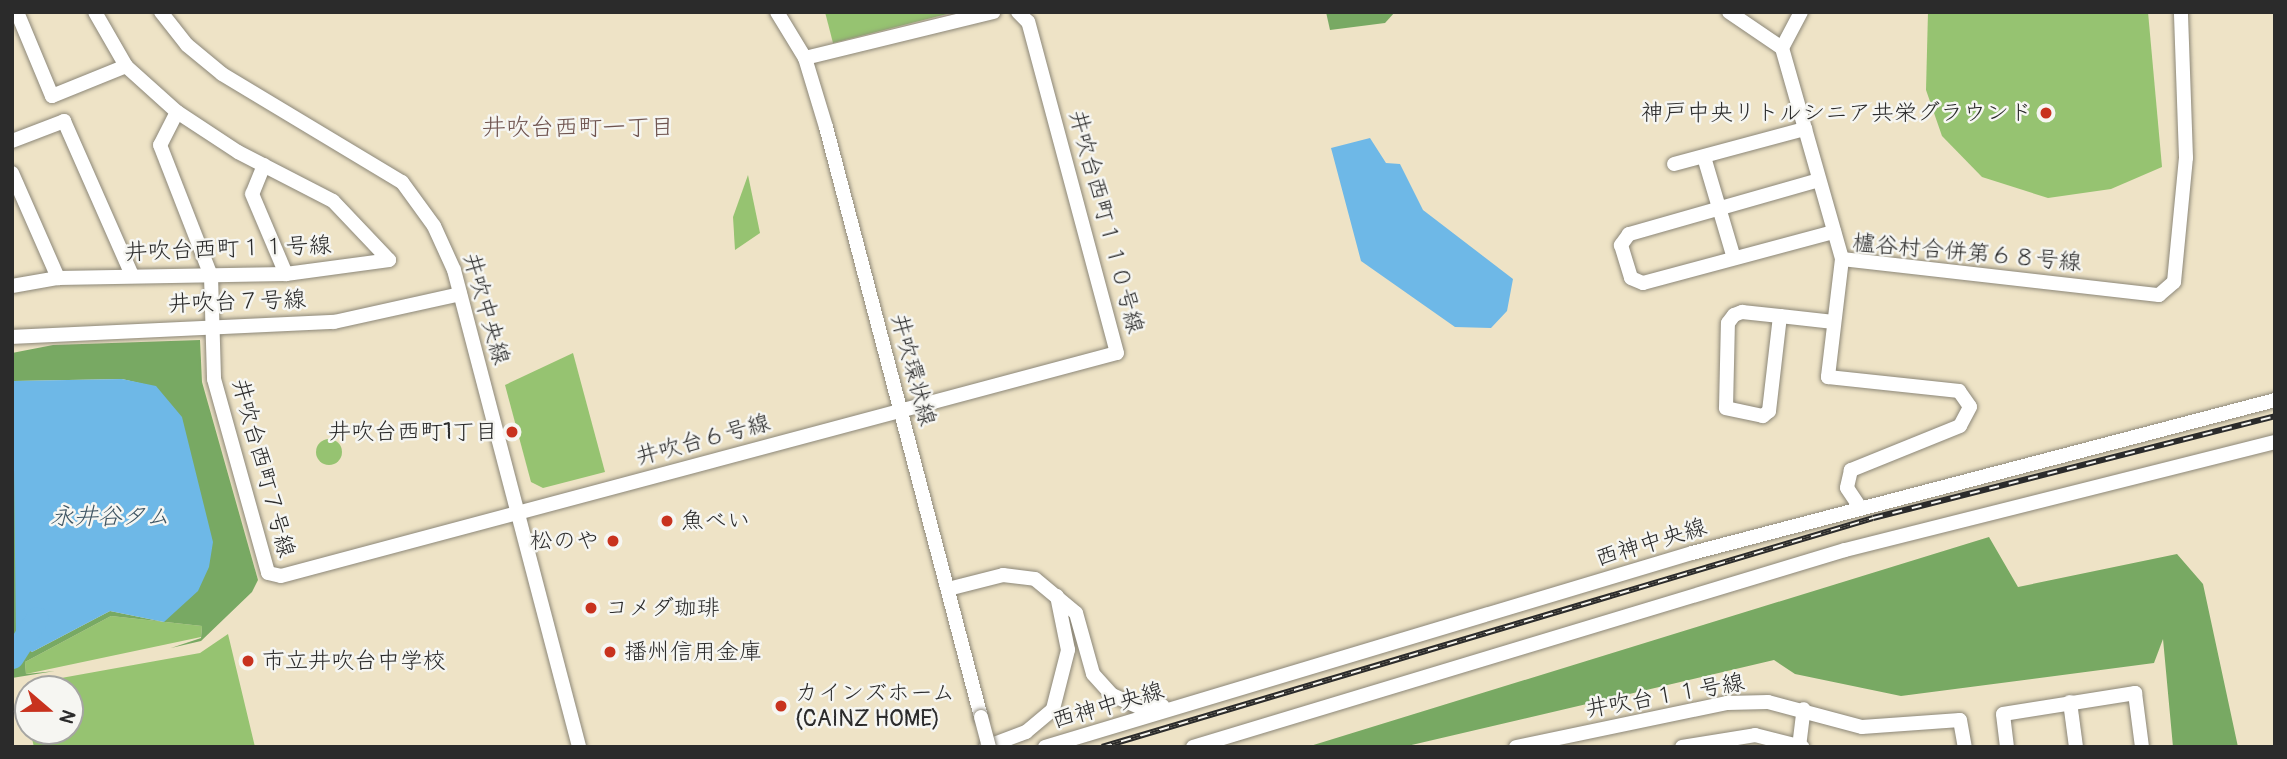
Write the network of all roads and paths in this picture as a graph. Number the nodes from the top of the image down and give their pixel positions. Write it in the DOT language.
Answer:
graph roads {
  1 [pos="17,12"];
  2 [pos="95,12"];
  3 [pos="161,12"];
  4 [pos="776,12"];
  5 [pos="993,12"];
  6 [pos="1018,12"];
  7 [pos="1729,12"];
  8 [pos="1801,12"];
  9 [pos="2181,12"];
  10 [pos="1782,48"];
  11 [pos="805,58"];
  12 [pos="126,66"];
  13 [pos="177,112"];
  14 [pos="1805,129"];
  15 [pos="12,141"];
  16 [pos="1704,157"];
  17 [pos="1674,164"];
  18 [pos="264,165"];
  19 [pos="12,173"];
  20 [pos="1819,180"];
  21 [pos="1720,206"];
  22 [pos="1834,232"];
  23 [pos="1734,258"];
  24 [pos="1842,259"];
  25 [pos="286,274"];
  26 [pos="132,275"];
  27 [pos="211,276"];
  28 [pos="58,278"];
  29 [pos="12,286"];
  30 [pos="460,294"];
  31 [pos="1780,316"];
  32 [pos="1834,322"];
  33 [pos="212,326"];
  34 [pos="12,337"];
  35 [pos="2275,400"];
  36 [pos="900,412"];
  37 [pos="2275,442"];
  38 [pos="1860,507"];
  39 [pos="518,513"];
  40 [pos="948,589"];
  41 [pos="1057,595"];
  42 [pos="1270,683"];
  43 [pos="2070,702"];
  44 [pos="1804,709"];
  45 [pos="1276,719"];
  46 [pos="1719,744"];
  47 [pos="1800,746"];
  48 [pos="579,747"];
  49 [pos="987,747"];
  50 [pos="1045,747"];
  51 [pos="1193,747"];
  52 [pos="1205,747"];
  53 [pos="1516,747"];
  54 [pos="1682,747"];
  55 [pos="1965,747"];
  56 [pos="2007,747"];
  57 [pos="2076,747"];
  58 [pos="2142,747"];
  1 -- 12 [label="street"];
  2 -- 12 [label="street, 井吹台西町１１号線"];
  3 -- 30 [label="street, 井吹中央線"];
  4 -- 11 [label="street, 井吹環状線"];
  5 -- 11 [label="street"];
  6 -- 36 [label="street, 井吹台西町１１０号線"];
  7 -- 10 [label="street"];
  8 -- 10 [label="street"];
  9 -- 24 [label="street, 櫨谷村合併第６８号線"];
  10 -- 14 [label="street"];
  11 -- 36 [label="street, 井吹環状線"];
  12 -- 13 [label="street, 井吹台西町１１号線"];
  13 -- 18 [label="street, 井吹台西町１１号線"];
  13 -- 27 [label="street"];
  14 -- 16 [label="street"];
  14 -- 20 [label="street"];
  15 -- 26 [label="street"];
  16 -- 17 [label="street"];
  16 -- 21 [label="street"];
  18 -- 25 [label="street"];
  18 -- 25 [label="street, 井吹台西町１１号線"];
  19 -- 28 [label="street"];
  20 -- 21 [label="street"];
  20 -- 22 [label="street"];
  21 -- 23 [label="street"];
  21 -- 23 [label="street"];
  22 -- 23 [label="street"];
  22 -- 24 [label="street"];
  24 -- 32 [label="street, 櫨谷村合併第６８号線"];
  25 -- 27 [label="street, 井吹台西町１１号線"];
  26 -- 27 [label="street, 井吹台西町１１号線"];
  26 -- 28 [label="street, 井吹台西町１１号線"];
  27 -- 33 [label="street"];
  28 -- 29 [label="street, 井吹台西町１１号線"];
  30 -- 33 [label="street, 井吹台７号線"];
  30 -- 39 [label="street, 井吹中央線"];
  31 -- 31 [label="street"];
  31 -- 32 [label="street"];
  32 -- 38 [label="street, 櫨谷村合併第６８号線"];
  33 -- 34 [label="street, 井吹台７号線"];
  33 -- 39 [label="street, 井吹台西町７号線"];
  35 -- 38 [label="street, 西神中央線"];
  36 -- 39 [label="street, 井吹台６号線"];
  36 -- 40 [label="street, 井吹環状線"];
  37 -- 45 [label="street"];
  38 -- 42 [label="street, 西神中央線"];
  39 -- 48 [label="street, 井吹中央線"];
  40 -- 41 [label="street"];
  40 -- 49 [label="street, 井吹環状線, bridge"];
  41 -- 42 [label="street"];
  41 -- 49 [label="street"];
  42 -- 50 [label="street, 西神中央線"];
  43 -- 56 [label="street"];
  43 -- 57 [label="street"];
  43 -- 58 [label="street"];
  44 -- 47 [label="street"];
  44 -- 53 [label="street, 井吹台１１号線"];
  44 -- 55 [label="street, 井吹台１１号線"];
  45 -- 51 [label="street"];
  45 -- 52 [label="street"];
  46 -- 47 [label="street"];
  46 -- 54 [label="street"];
}
